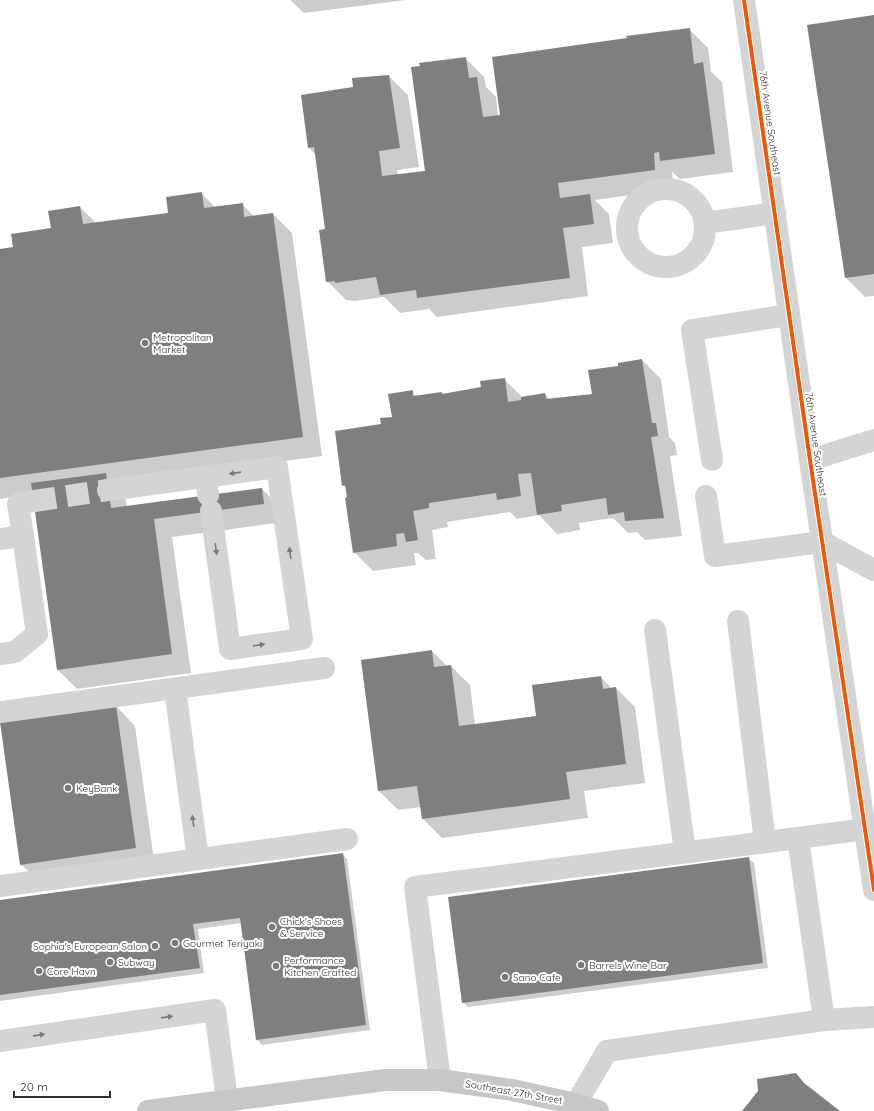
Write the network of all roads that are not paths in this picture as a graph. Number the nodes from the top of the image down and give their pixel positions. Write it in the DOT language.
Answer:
graph roads {
  1 [pos="744,0"];
  2 [pos="774,213"];
  3 [pos="705,223"];
  4 [pos="789,315"];
  5 [pos="874,440"];
  6 [pos="712,460"];
  7 [pos="810,460"];
  8 [pos="108,490"];
  9 [pos="208,494"];
  10 [pos="706,496"];
  11 [pos="34,502"];
  12 [pos="23,536"];
  13 [pos="0,539"];
  14 [pos="822,542"];
  15 [pos="874,570"];
  16 [pos="738,621"];
  17 [pos="655,630"];
  18 [pos="0,654"];
  19 [pos="324,668"];
  20 [pos="174,688"];
  21 [pos="0,712"];
  22 [pos="870,828"];
  23 [pos="798,838"];
  24 [pos="347,839"];
  25 [pos="765,842"];
  26 [pos="685,852"];
  27 [pos="198,859"];
  28 [pos="0,886"];
  29 [pos="874,890"];
  30 [pos="874,1017"];
  31 [pos="824,1020"];
  32 [pos="0,1041"];
  33 [pos="440,1080"];
  34 [pos="227,1100"];
  35 [pos="575,1107"];
  36 [pos="148,1111"];
  37 [pos="598,1111"];
  1 -- 2 [label="street, 76th Avenue Southeast"];
  2 -- 3 [label="street"];
  2 -- 4 [label="street, 76th Avenue Southeast"];
  4 -- 6 [label="street"];
  4 -- 7 [label="street, 76th Avenue Southeast"];
  5 -- 7 [label="street"];
  7 -- 14 [label="street, 76th Avenue Southeast"];
  8 -- 9 [label="street"];
  9 -- 9 [label="street, one-way"];
  10 -- 14 [label="street"];
  11 -- 12 [label="street"];
  12 -- 13 [label="street"];
  12 -- 18 [label="street"];
  14 -- 15 [label="street"];
  14 -- 22 [label="street, 76th Avenue Southeast"];
  16 -- 25 [label="street"];
  17 -- 26 [label="street"];
  19 -- 20 [label="street"];
  20 -- 21 [label="street"];
  27 -- 20 [label="street, one-way"];
  22 -- 23 [label="street"];
  22 -- 29 [label="street, 76th Avenue Southeast"];
  23 -- 25 [label="street"];
  23 -- 31 [label="street"];
  24 -- 27 [label="street"];
  25 -- 26 [label="street"];
  26 -- 33 [label="street"];
  27 -- 28 [label="street"];
  30 -- 31 [label="street, Southeast 27th Street"];
  31 -- 35 [label="street, Southeast 27th Street"];
  32 -- 34 [label="street, one-way"];
  33 -- 34 [label="main road, Southeast 27th Street"];
  33 -- 35 [label="main road, Southeast 27th Street"];
  34 -- 36 [label="main road, Southeast 27th Street"];
  35 -- 37 [label="main road"];
}
